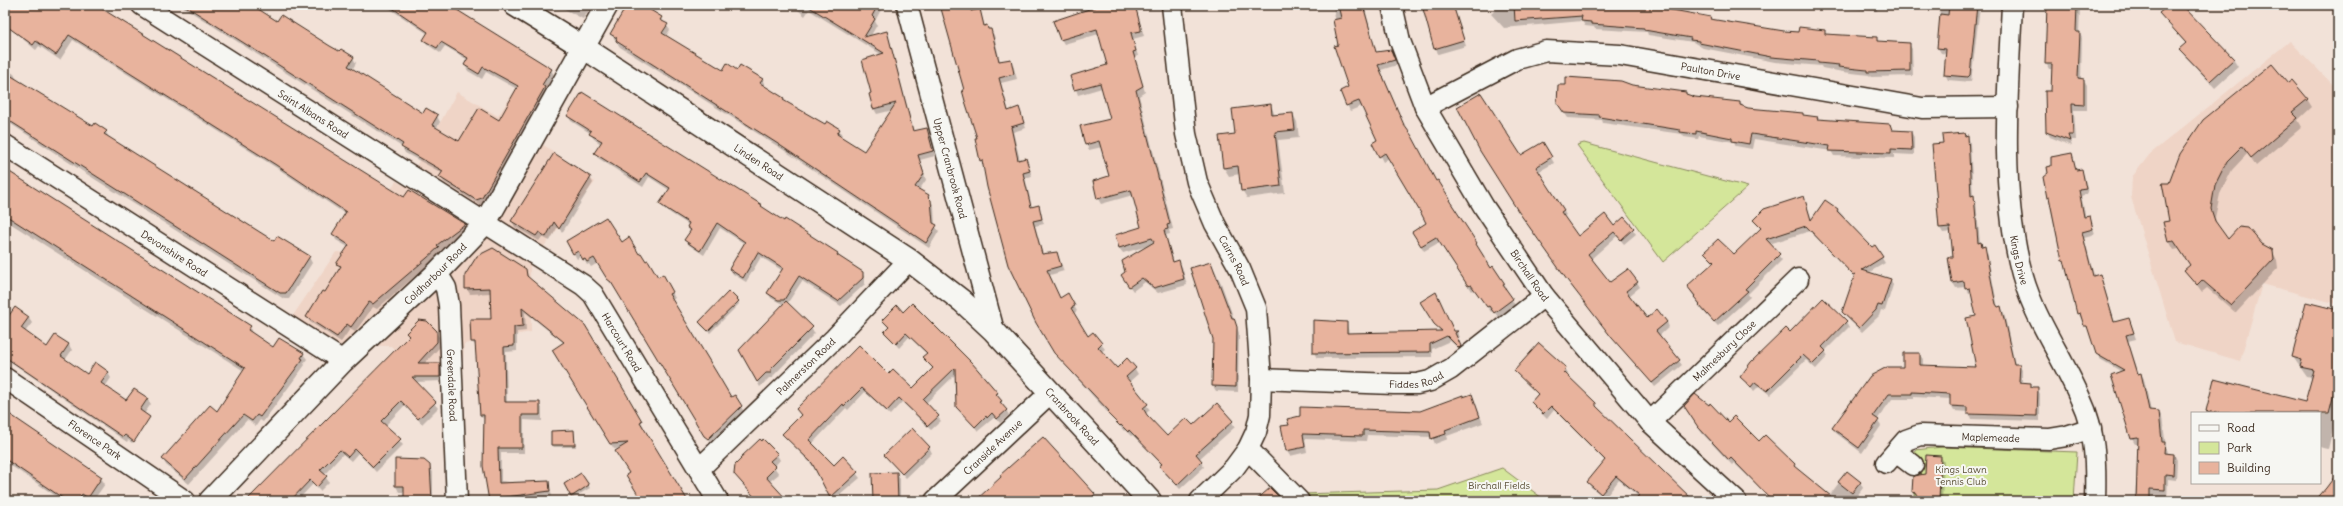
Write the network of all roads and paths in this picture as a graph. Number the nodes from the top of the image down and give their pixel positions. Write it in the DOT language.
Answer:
graph roads {
  1 [pos="142,5"];
  2 [pos="515,5"];
  3 [pos="607,5"];
  4 [pos="907,5"];
  5 [pos="1172,5"];
  6 [pos="1392,5"];
  7 [pos="2012,5"];
  8 [pos="583,47"];
  9 [pos="1425,107"];
  10 [pos="2008,107"];
  11 [pos="5,145"];
  12 [pos="485,223"];
  13 [pos="909,260"];
  14 [pos="437,273"];
  15 [pos="1798,279"];
  16 [pos="1544,296"];
  17 [pos="994,331"];
  18 [pos="343,361"];
  19 [pos="5,378"];
  20 [pos="1261,378"];
  21 [pos="1050,393"];
  22 [pos="1650,422"];
  23 [pos="2091,428"];
  24 [pos="1248,449"];
  25 [pos="1913,465"];
  26 [pos="699,469"];
  27 [pos="185,501"];
  28 [pos="210,501"];
  29 [pos="457,501"];
  30 [pos="718,501"];
  31 [pos="935,501"];
  32 [pos="1150,501"];
  33 [pos="1200,501"];
  34 [pos="1299,501"];
  35 [pos="1736,501"];
  36 [pos="2094,501"];
  1 -- 12 [label="street, Saint Albans Road"];
  2 -- 8 [label="main road, Linden Road"];
  3 -- 8 [label="main road, Coldharbour Road"];
  4 -- 17 [label="street, Upper Cranbrook Road"];
  5 -- 20 [label="street, Cairns Road"];
  6 -- 9 [label="street, Birchall Road"];
  7 -- 10 [label="street, Kings Drive"];
  8 -- 12 [label="main road, Coldharbour Road"];
  8 -- 13 [label="main road, Linden Road"];
  9 -- 10 [label="street, Paulton Drive"];
  9 -- 16 [label="street, Birchall Road"];
  10 -- 23 [label="street, Kings Drive"];
  11 -- 18 [label="street, Devonshire Road"];
  12 -- 14 [label="main road, Coldharbour Road"];
  12 -- 26 [label="street, Harcourt Road"];
  13 -- 17 [label="main road, Linden Road"];
  13 -- 26 [label="street, Palmerston Road"];
  14 -- 18 [label="main road, Coldharbour Road"];
  14 -- 29 [label="street, Greendale Road"];
  15 -- 22 [label="street, Malmesbury Close"];
  16 -- 20 [label="street, Fiddes Road"];
  16 -- 22 [label="street, Birchall Road"];
  17 -- 21 [label="main road, Cranbrook Road"];
  18 -- 28 [label="main road, Coldharbour Road"];
  19 -- 27 [label="street, Florence Park"];
  20 -- 24 [label="street, Cairns Road"];
  21 -- 31 [label="street, Cranside Avenue"];
  21 -- 32 [label="main road, Cranbrook Road"];
  22 -- 35 [label="street, Birchall Road"];
  23 -- 25 [label="street, Maplemeade"];
  23 -- 36 [label="street, Kings Drive"];
  24 -- 33 [label="street, Cairns Road"];
  24 -- 34 [label="street"];
  26 -- 30 [label="street, Harcourt Road"];
}
